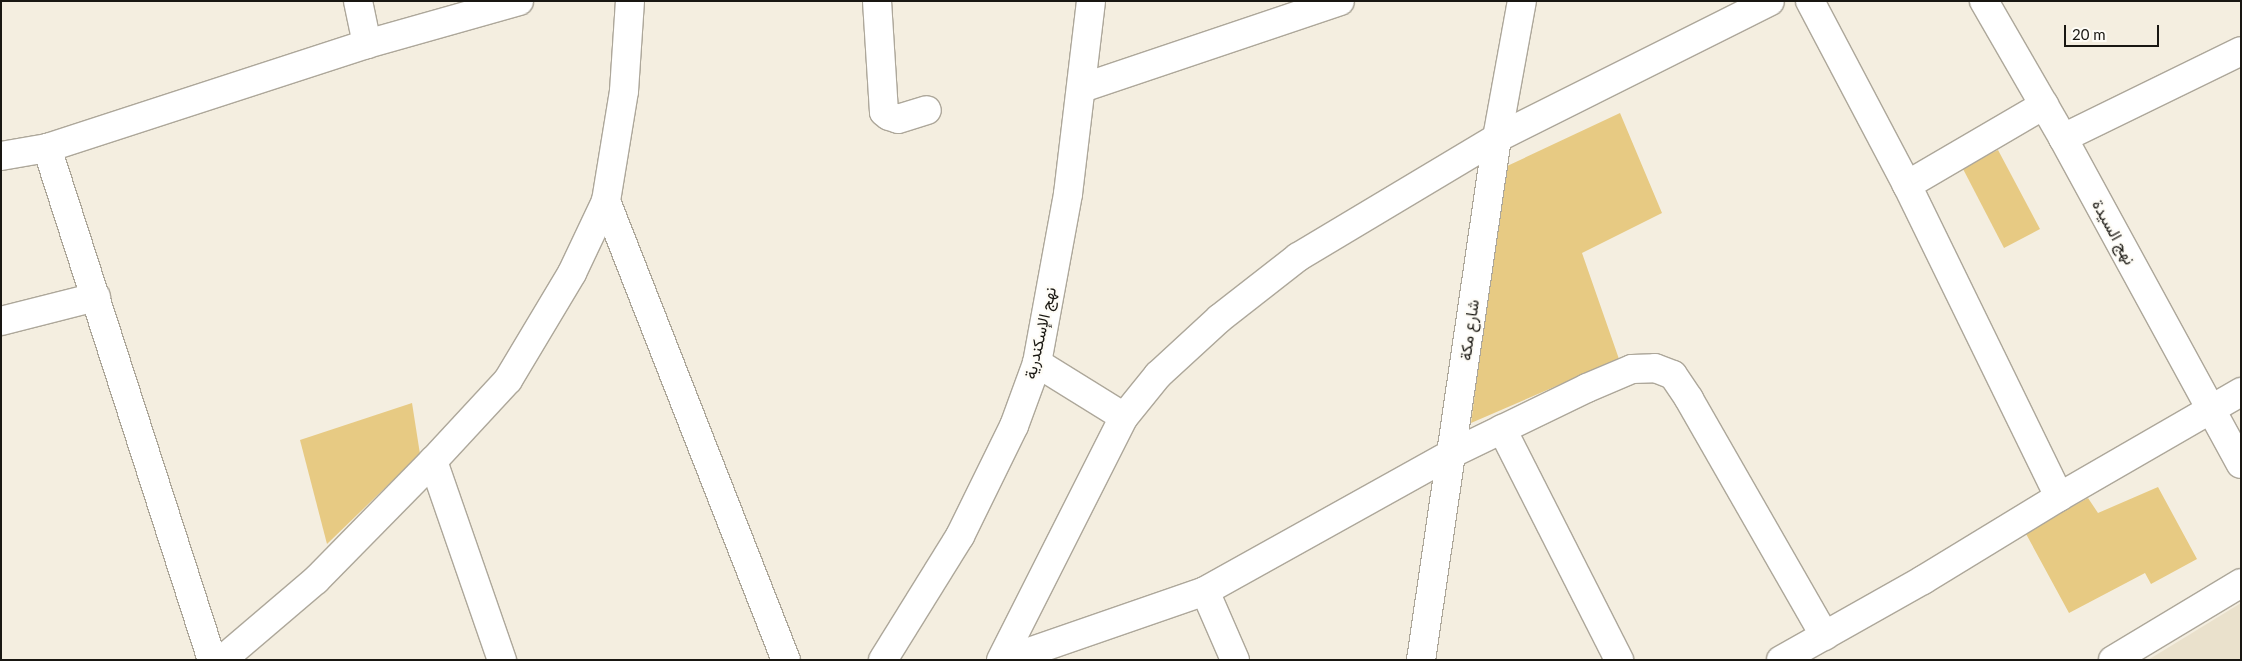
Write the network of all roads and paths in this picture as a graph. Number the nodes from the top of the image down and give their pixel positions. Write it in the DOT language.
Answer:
graph roads {
  1 [pos="358,1"];
  2 [pos="519,1"];
  3 [pos="630,1"];
  4 [pos="877,1"];
  5 [pos="1091,1"];
  6 [pos="1340,1"];
  7 [pos="1522,1"];
  8 [pos="1770,1"];
  9 [pos="1810,1"];
  10 [pos="1984,1"];
  11 [pos="367,44"];
  12 [pos="2241,51"];
  13 [pos="1082,88"];
  14 [pos="2044,105"];
  15 [pos="927,110"];
  16 [pos="1497,138"];
  17 [pos="2063,138"];
  18 [pos="47,148"];
  19 [pos="1,156"];
  20 [pos="1907,185"];
  21 [pos="606,201"];
  22 [pos="96,297"];
  23 [pos="1,321"];
  24 [pos="1037,363"];
  25 [pos="2241,392"];
  26 [pos="2210,408"];
  27 [pos="1124,417"];
  28 [pos="1502,429"];
  29 [pos="1451,454"];
  30 [pos="433,461"];
  31 [pos="2241,464"];
  32 [pos="2059,497"];
  33 [pos="2241,583"];
  34 [pos="1205,591"];
  35 [pos="1825,636"];
  36 [pos="212,660"];
  37 [pos="222,660"];
  38 [pos="502,660"];
  39 [pos="786,660"];
  40 [pos="883,660"];
  41 [pos="1001,660"];
  42 [pos="1006,660"];
  43 [pos="1235,660"];
  44 [pos="1421,660"];
  45 [pos="1619,660"];
  46 [pos="1781,660"];
  47 [pos="2112,660"];
  1 -- 11 [label="street"];
  2 -- 11 [label="street"];
  3 -- 21 [label="street"];
  4 -- 15 [label="street"];
  5 -- 13 [label="street, نهج الإسكندرية"];
  6 -- 13 [label="street"];
  7 -- 16 [label="street, شارع مكة"];
  8 -- 16 [label="street"];
  9 -- 20 [label="street"];
  10 -- 14 [label="street, نهج السيدة"];
  11 -- 18 [label="street"];
  12 -- 17 [label="street"];
  13 -- 24 [label="street, نهج الإسكندرية"];
  14 -- 17 [label="street, نهج السيدة"];
  14 -- 20 [label="street"];
  16 -- 27 [label="street"];
  16 -- 29 [label="street, شارع مكة"];
  17 -- 26 [label="street, نهج السيدة"];
  18 -- 19 [label="street"];
  18 -- 22 [label="street"];
  20 -- 32 [label="street"];
  21 -- 30 [label="street"];
  21 -- 39 [label="street"];
  22 -- 23 [label="street"];
  22 -- 36 [label="street"];
  24 -- 27 [label="street"];
  24 -- 40 [label="street, نهج الإسكندرية"];
  25 -- 26 [label="street"];
  26 -- 31 [label="street, نهج السيدة"];
  26 -- 32 [label="street"];
  27 -- 41 [label="street"];
  28 -- 29 [label="street"];
  28 -- 35 [label="street"];
  28 -- 45 [label="street"];
  29 -- 34 [label="street"];
  29 -- 44 [label="street, شارع مكة"];
  30 -- 37 [label="street"];
  30 -- 38 [label="street"];
  32 -- 35 [label="street"];
  33 -- 47 [label="street"];
  34 -- 42 [label="street"];
  34 -- 43 [label="street"];
  35 -- 46 [label="street"];
}
